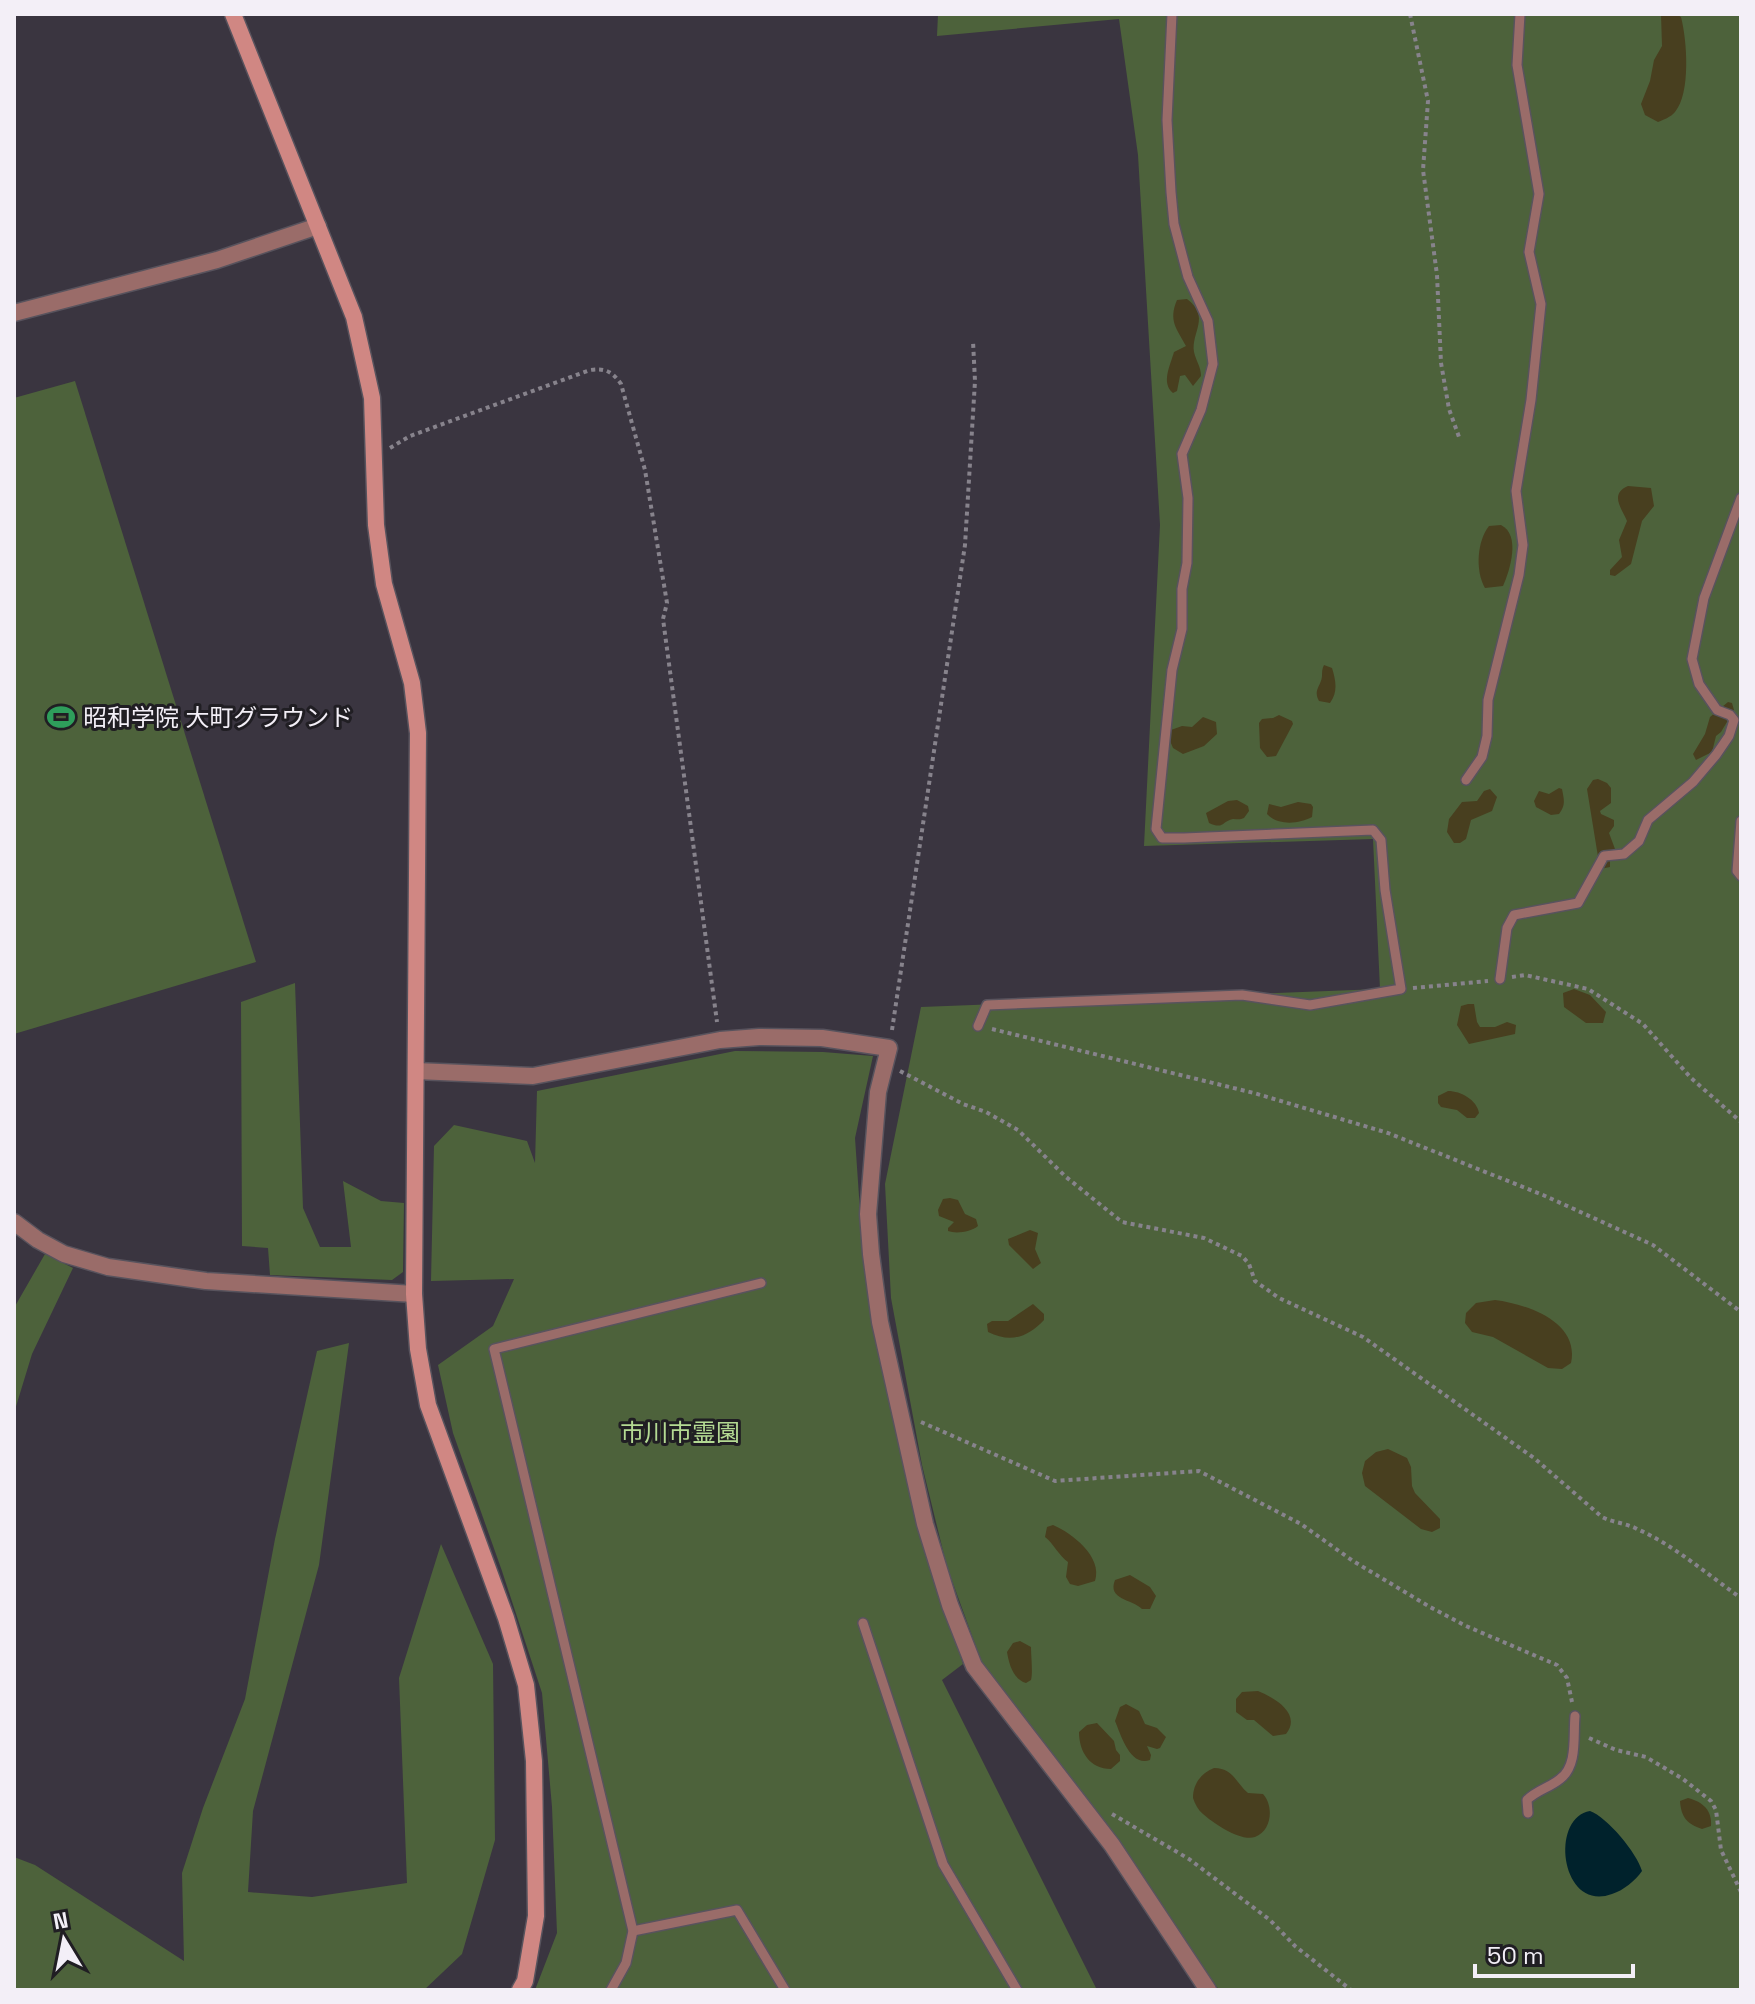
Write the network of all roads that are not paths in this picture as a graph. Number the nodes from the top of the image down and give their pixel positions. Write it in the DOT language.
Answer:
graph roads {
  1 [pos="233,14"];
  2 [pos="1172,14"];
  3 [pos="1520,14"];
  4 [pos="318,226"];
  5 [pos="14,313"];
  6 [pos="1741,498"];
  7 [pos="1466,780"];
  8 [pos="1741,821"];
  9 [pos="1741,876"];
  10 [pos="1500,979"];
  11 [pos="978,1026"];
  12 [pos="416,1071"];
  13 [pos="14,1222"];
  14 [pos="761,1283"];
  15 [pos="414,1294"];
  16 [pos="863,1623"];
  17 [pos="1575,1716"];
  18 [pos="1528,1813"];
  19 [pos="633,1931"];
  20 [pos="520,1990"];
  21 [pos="611,1990"];
  22 [pos="785,1990"];
  23 [pos="1017,1990"];
  24 [pos="1208,1990"];
  1 -- 4 [label="street"];
  2 -- 11 [label="lane"];
  3 -- 7 [label="lane"];
  4 -- 5 [label="street"];
  4 -- 12 [label="street"];
  6 -- 10 [label="lane"];
  8 -- 9 [label="lane"];
  12 -- 15 [label="street"];
  12 -- 24 [label="street"];
  13 -- 15 [label="street"];
  14 -- 19 [label="lane"];
  15 -- 20 [label="street"];
  16 -- 23 [label="lane"];
  17 -- 18 [label="lane"];
  19 -- 21 [label="lane"];
  19 -- 22 [label="lane"];
}
